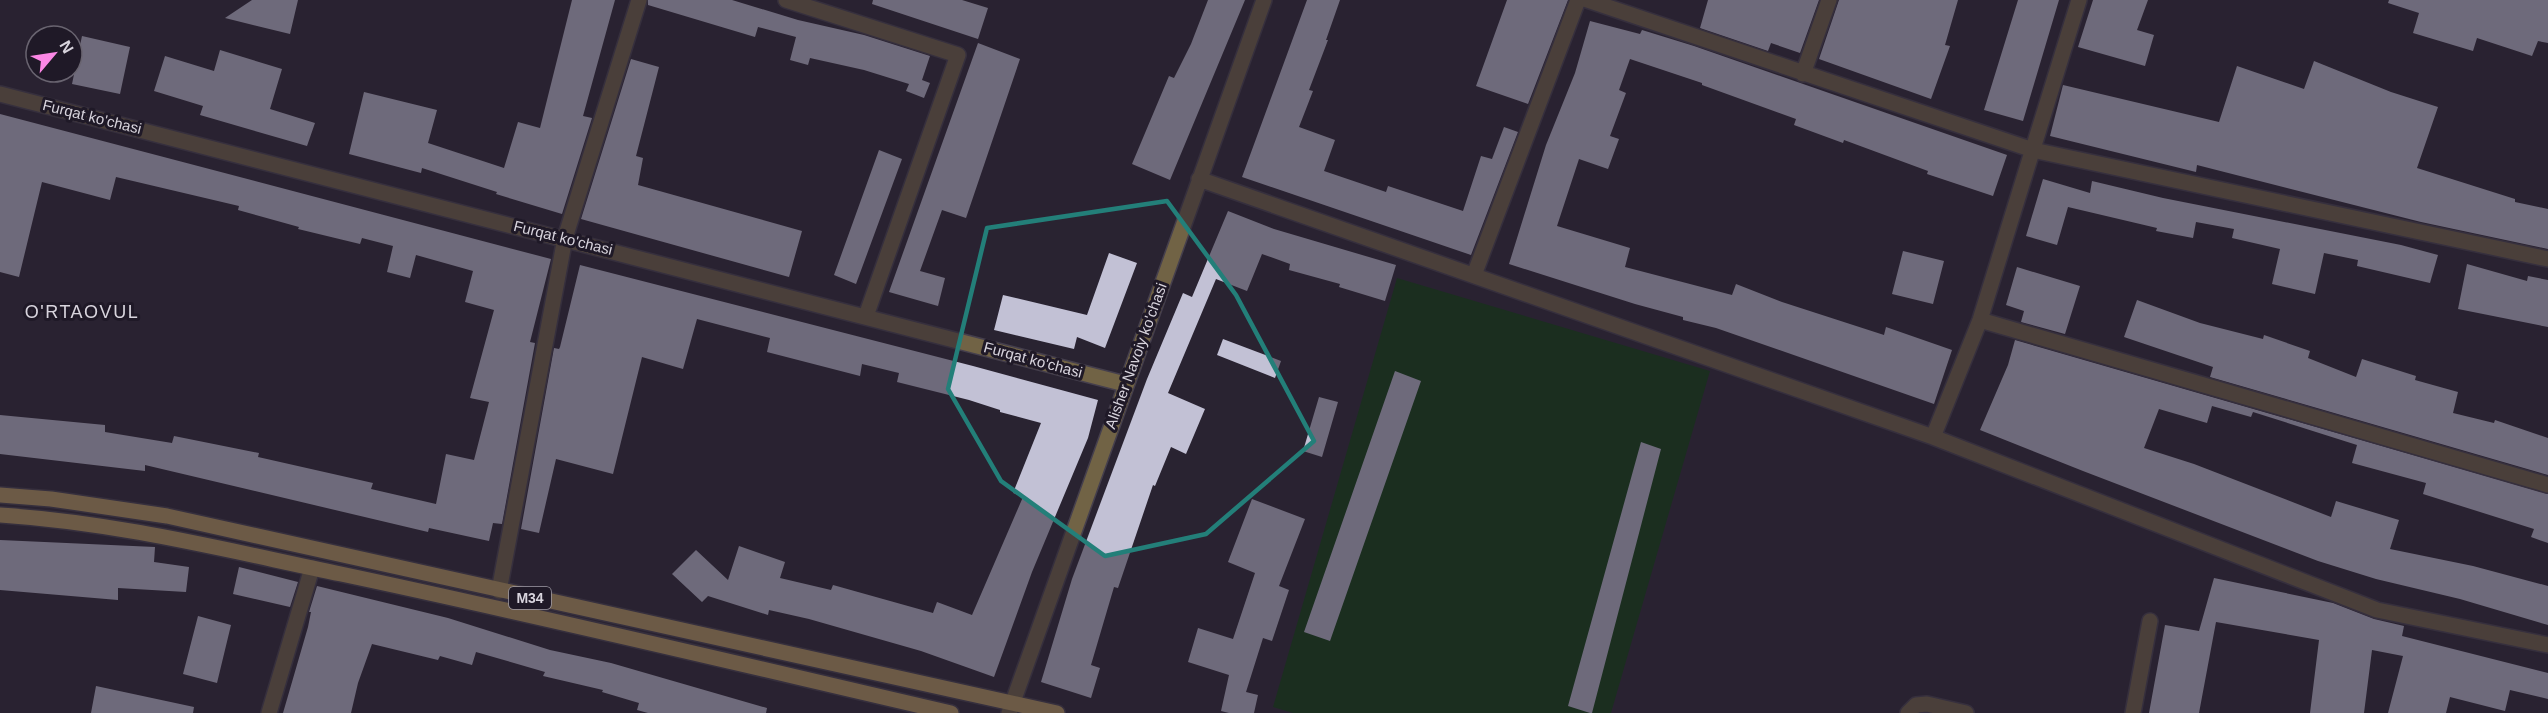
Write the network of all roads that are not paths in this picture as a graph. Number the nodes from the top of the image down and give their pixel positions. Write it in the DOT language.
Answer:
graph roads {
  1 [pos="639,0"];
  2 [pos="786,0"];
  3 [pos="1264,0"];
  4 [pos="1578,0"];
  5 [pos="1587,0"];
  6 [pos="1829,0"];
  7 [pos="2079,0"];
  8 [pos="1803,74"];
  9 [pos="0,94"];
  10 [pos="2033,150"];
  11 [pos="1199,179"];
  12 [pos="565,238"];
  13 [pos="2548,259"];
  14 [pos="1474,275"];
  15 [pos="866,316"];
  16 [pos="1980,320"];
  17 [pos="1125,384"];
  18 [pos="1933,437"];
  19 [pos="2548,485"];
  20 [pos="0,495"];
  21 [pos="0,515"];
  22 [pos="312,568"];
  23 [pos="499,591"];
  24 [pos="2150,621"];
  25 [pos="2548,645"];
  26 [pos="1011,708"];
  27 [pos="269,713"];
  28 [pos="951,713"];
  29 [pos="1057,713"];
  30 [pos="1908,713"];
  31 [pos="1966,713"];
  32 [pos="2133,713"];
  1 -- 12 [label="street"];
  2 -- 15 [label="street"];
  3 -- 11 [label="street, Alisher Navoiy ko'chasi"];
  4 -- 14 [label="street"];
  5 -- 8 [label="street"];
  6 -- 8 [label="street"];
  7 -- 10 [label="street"];
  8 -- 10 [label="street"];
  9 -- 12 [label="street, Furqat ko'chasi"];
  10 -- 13 [label="street"];
  10 -- 16 [label="street"];
  11 -- 14 [label="street"];
  11 -- 17 [label="street, Alisher Navoiy ko'chasi"];
  12 -- 15 [label="street, Furqat ko'chasi"];
  12 -- 23 [label="street"];
  14 -- 18 [label="street"];
  15 -- 17 [label="street, Furqat ko'chasi"];
  16 -- 18 [label="street"];
  16 -- 19 [label="street"];
  17 -- 26 [label="street, Alisher Navoiy ko'chasi"];
  18 -- 25 [label="street"];
  20 -- 23 [label="main road, M34"];
  21 -- 22 [label="main road, M34"];
  22 -- 27 [label="street"];
  22 -- 28 [label="main road, M34"];
  23 -- 26 [label="main road, M34"];
  24 -- 32 [label="street"];
  26 -- 29 [label="main road, M34"];
  30 -- 31 [label="street"];
}
